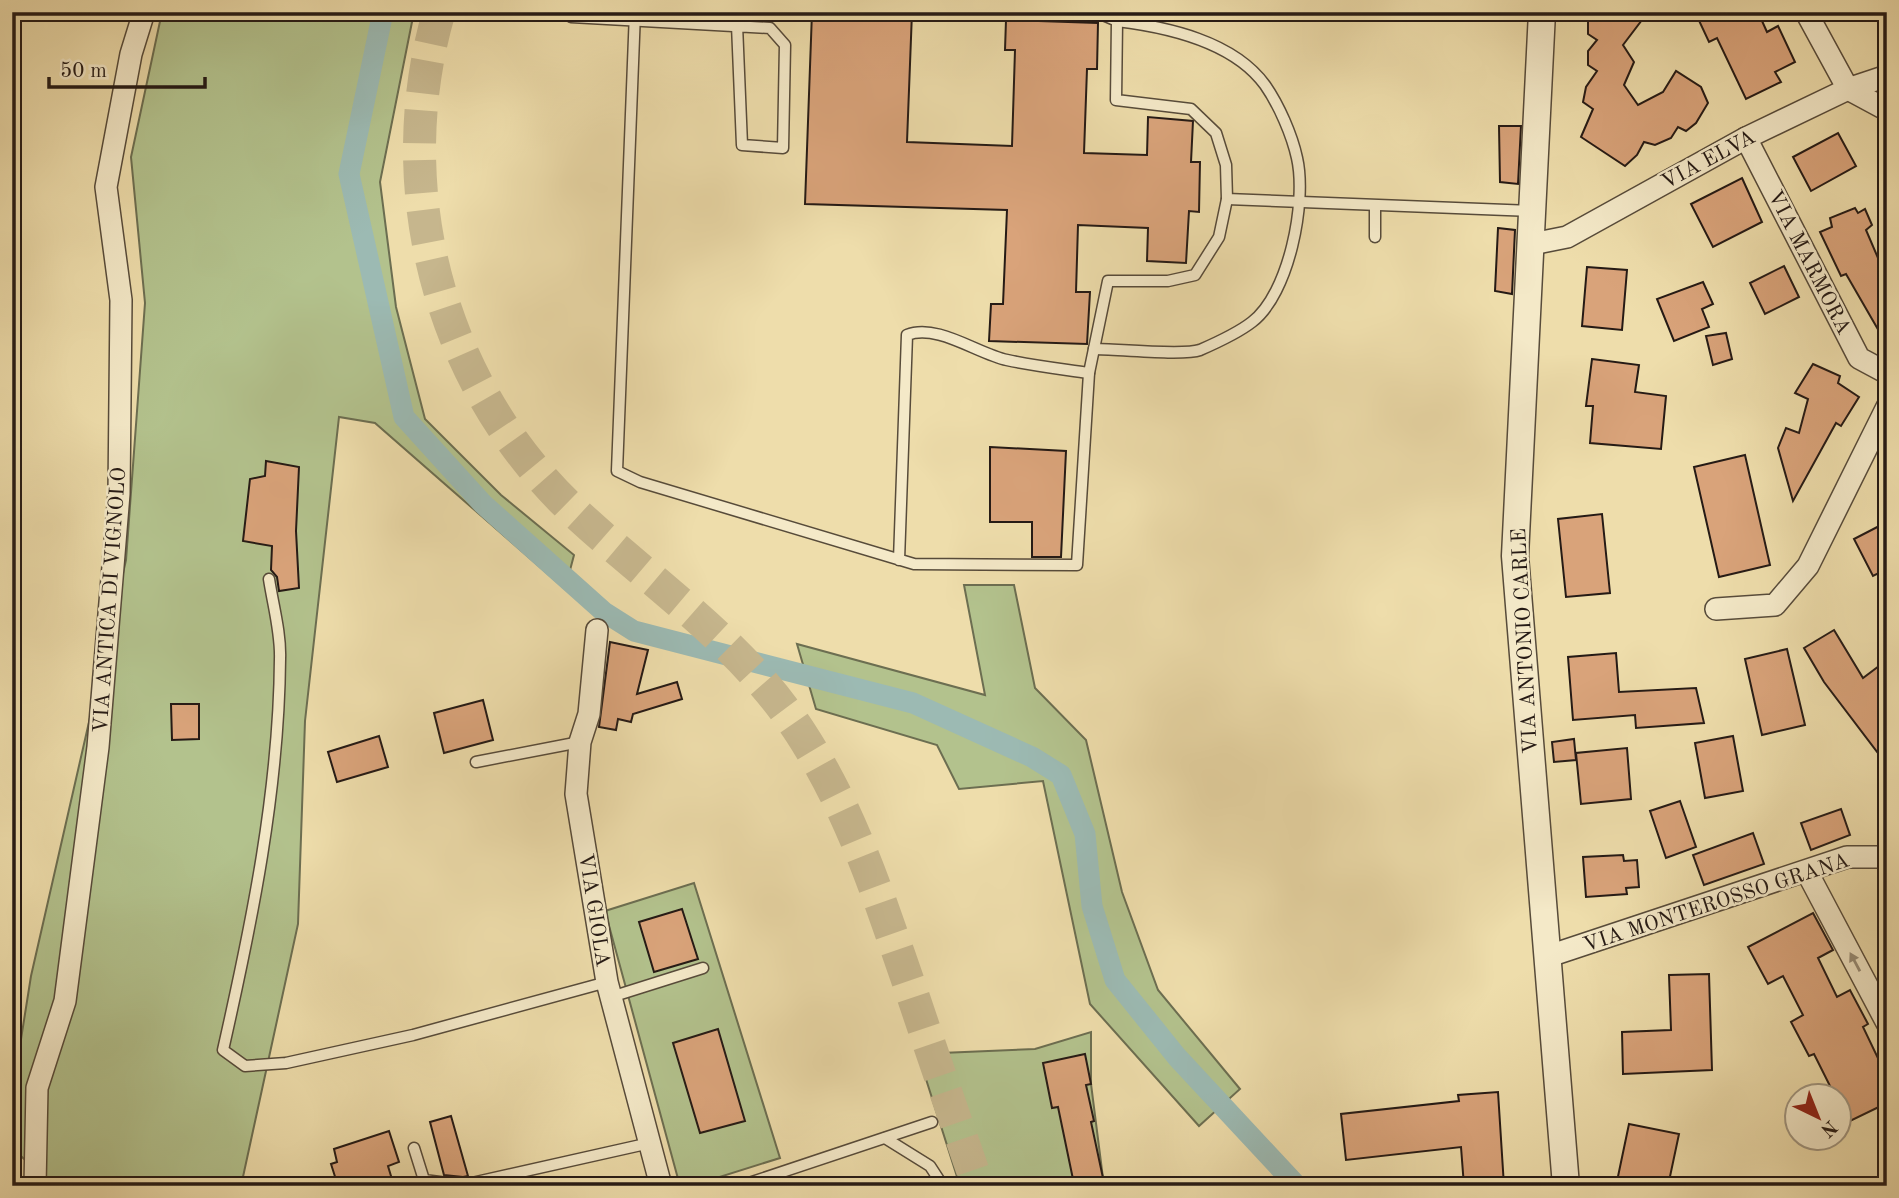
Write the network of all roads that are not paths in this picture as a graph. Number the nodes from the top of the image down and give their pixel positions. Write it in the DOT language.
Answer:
graph roads {
  1 [pos="144,12"];
  2 [pos="1096,12"];
  3 [pos="1542,12"];
  4 [pos="1806,12"];
  5 [pos="571,17"];
  6 [pos="634,17"];
  7 [pos="1117,21"];
  8 [pos="737,25"];
  9 [pos="1887,76"];
  10 [pos="1848,89"];
  11 [pos="1887,110"];
  12 [pos="1746,138"];
  13 [pos="1227,199"];
  14 [pos="1299,203"];
  15 [pos="1376,207"];
  16 [pos="1533,211"];
  17 [pos="1375,237"];
  18 [pos="1532,244"];
  19 [pos="1094,349"];
  20 [pos="1089,373"];
  21 [pos="1887,373"];
  22 [pos="1887,407"];
  23 [pos="899,559"];
  24 [pos="269,579"];
  25 [pos="1716,609"];
  26 [pos="597,630"];
  27 [pos="580,742"];
  28 [pos="476,762"];
  29 [pos="1887,857"];
  30 [pos="1807,873"];
  31 [pos="1546,957"];
  32 [pos="703,968"];
  33 [pos="609,990"];
  34 [pos="1887,1023"];
  35 [pos="932,1122"];
  36 [pos="885,1138"];
  37 [pos="650,1143"];
  38 [pos="414,1149"];
  39 [pos="35,1186"];
  40 [pos="661,1186"];
  41 [pos="740,1186"];
  42 [pos="943,1186"];
  43 [pos="1566,1186"];
  1 -- 39 [label="street, VIA ANTICA DI VIGNOLO"];
  2 -- 7 [label="lane"];
  3 -- 16 [label="street, VIA ANTONIO CARLE"];
  4 -- 10 [label="street"];
  5 -- 6 [label="lane"];
  6 -- 8 [label="lane"];
  6 -- 23 [label="lane"];
  7 -- 13 [label="lane"];
  7 -- 14 [label="lane"];
  8 -- 8 [label="lane"];
  9 -- 10 [label="street, VIA ELVA"];
  10 -- 11 [label="street"];
  10 -- 12 [label="street, VIA ELVA"];
  12 -- 18 [label="street, VIA ELVA"];
  12 -- 21 [label="street, VIA MARMORA"];
  13 -- 14 [label="lane"];
  13 -- 19 [label="lane"];
  14 -- 15 [label="lane"];
  14 -- 19 [label="lane"];
  15 -- 16 [label="lane"];
  15 -- 17 [label="lane"];
  16 -- 18 [label="street, VIA ANTONIO CARLE"];
  18 -- 31 [label="street, VIA ANTONIO CARLE"];
  19 -- 20 [label="lane"];
  20 -- 23 [label="lane"];
  20 -- 23 [label="lane"];
  22 -- 25 [label="street"];
  24 -- 33 [label="lane"];
  26 -- 27 [label="street, VIA GIOLA"];
  27 -- 28 [label="lane"];
  27 -- 33 [label="street, VIA GIOLA"];
  29 -- 30 [label="street, VIA MONTEROSSO GRANA"];
  30 -- 31 [label="street, VIA MONTEROSSO GRANA"];
  34 -- 30 [label="street, one-way"];
  31 -- 43 [label="street, VIA ANTONIO CARLE"];
  32 -- 33 [label="lane"];
  33 -- 37 [label="street, VIA GIOLA"];
  35 -- 36 [label="lane"];
  36 -- 41 [label="lane"];
  36 -- 42 [label="lane"];
  37 -- 38 [label="lane"];
  37 -- 40 [label="street, VIA GIOLA"];
}
